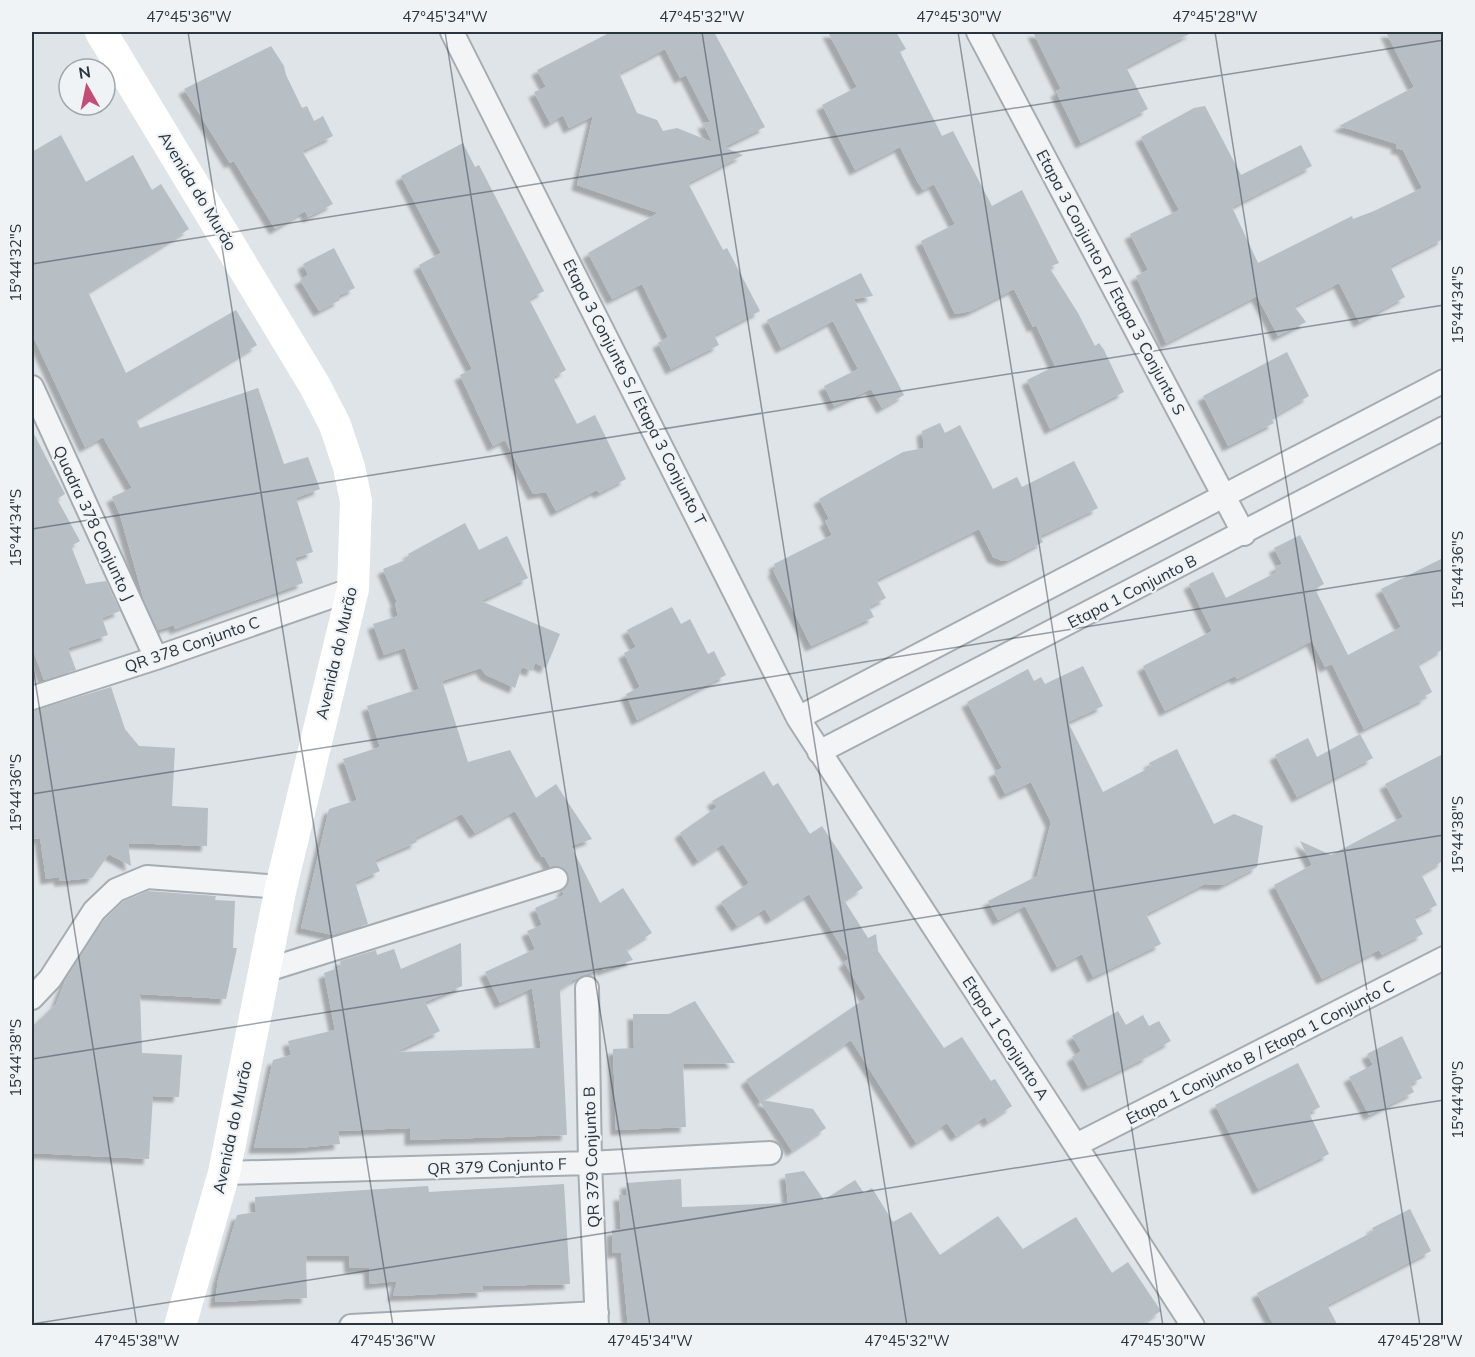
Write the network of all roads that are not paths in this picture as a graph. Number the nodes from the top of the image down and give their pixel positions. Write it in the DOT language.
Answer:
graph roads {
  1 [pos="101,32"];
  2 [pos="452,32"];
  3 [pos="978,32"];
  4 [pos="1443,381"];
  5 [pos="32,387"];
  6 [pos="1443,428"];
  7 [pos="1225,497"];
  8 [pos="1244,534"];
  9 [pos="352,589"];
  10 [pos="156,658"];
  11 [pos="32,698"];
  12 [pos="798,718"];
  13 [pos="819,752"];
  14 [pos="556,879"];
  15 [pos="280,887"];
  16 [pos="1443,958"];
  17 [pos="264,971"];
  18 [pos="587,988"];
  19 [pos="32,998"];
  20 [pos="1076,1145"];
  21 [pos="770,1153"];
  22 [pos="590,1163"];
  23 [pos="224,1173"];
  24 [pos="597,1319"];
  25 [pos="180,1326"];
  26 [pos="351,1326"];
  27 [pos="1193,1326"];
  1 -- 9 [label="street, Avenida do Murão"];
  2 -- 12 [label="street, Etapa 3 Conjunto S / Etapa 3 Conjunto T"];
  3 -- 7 [label="street, Etapa 3 Conjunto R / Etapa 3 Conjunto S"];
  4 -- 7 [label="street"];
  5 -- 10 [label="street, Quadra 378 Conjunto J"];
  6 -- 8 [label="street, Etapa 1 Conjunto B"];
  7 -- 8 [label="street, Etapa 3 Conjunto R / Etapa 3 Conjunto S"];
  7 -- 12 [label="street"];
  8 -- 13 [label="street, Etapa 1 Conjunto B"];
  9 -- 10 [label="street, QR 378 Conjunto C"];
  9 -- 15 [label="street, Avenida do Murão"];
  10 -- 11 [label="street, QR 378 Conjunto C"];
  12 -- 13 [label="street, Etapa 3 Conjunto S / Etapa 3 Conjunto T"];
  13 -- 20 [label="street, Etapa 1 Conjunto A"];
  14 -- 17 [label="street"];
  15 -- 17 [label="street, Avenida do Murão"];
  15 -- 19 [label="street"];
  16 -- 20 [label="street, Etapa 1 Conjunto B / Etapa 1 Conjunto C"];
  17 -- 23 [label="street, Avenida do Murão"];
  18 -- 22 [label="street, QR 379 Conjunto B"];
  20 -- 27 [label="street, Etapa 1 Conjunto A"];
  21 -- 22 [label="street, QR 379 Conjunto F"];
  22 -- 23 [label="street, QR 379 Conjunto F"];
  22 -- 24 [label="street, QR 379 Conjunto B"];
  23 -- 25 [label="street, Avenida do Murão"];
  24 -- 26 [label="street"];
}
